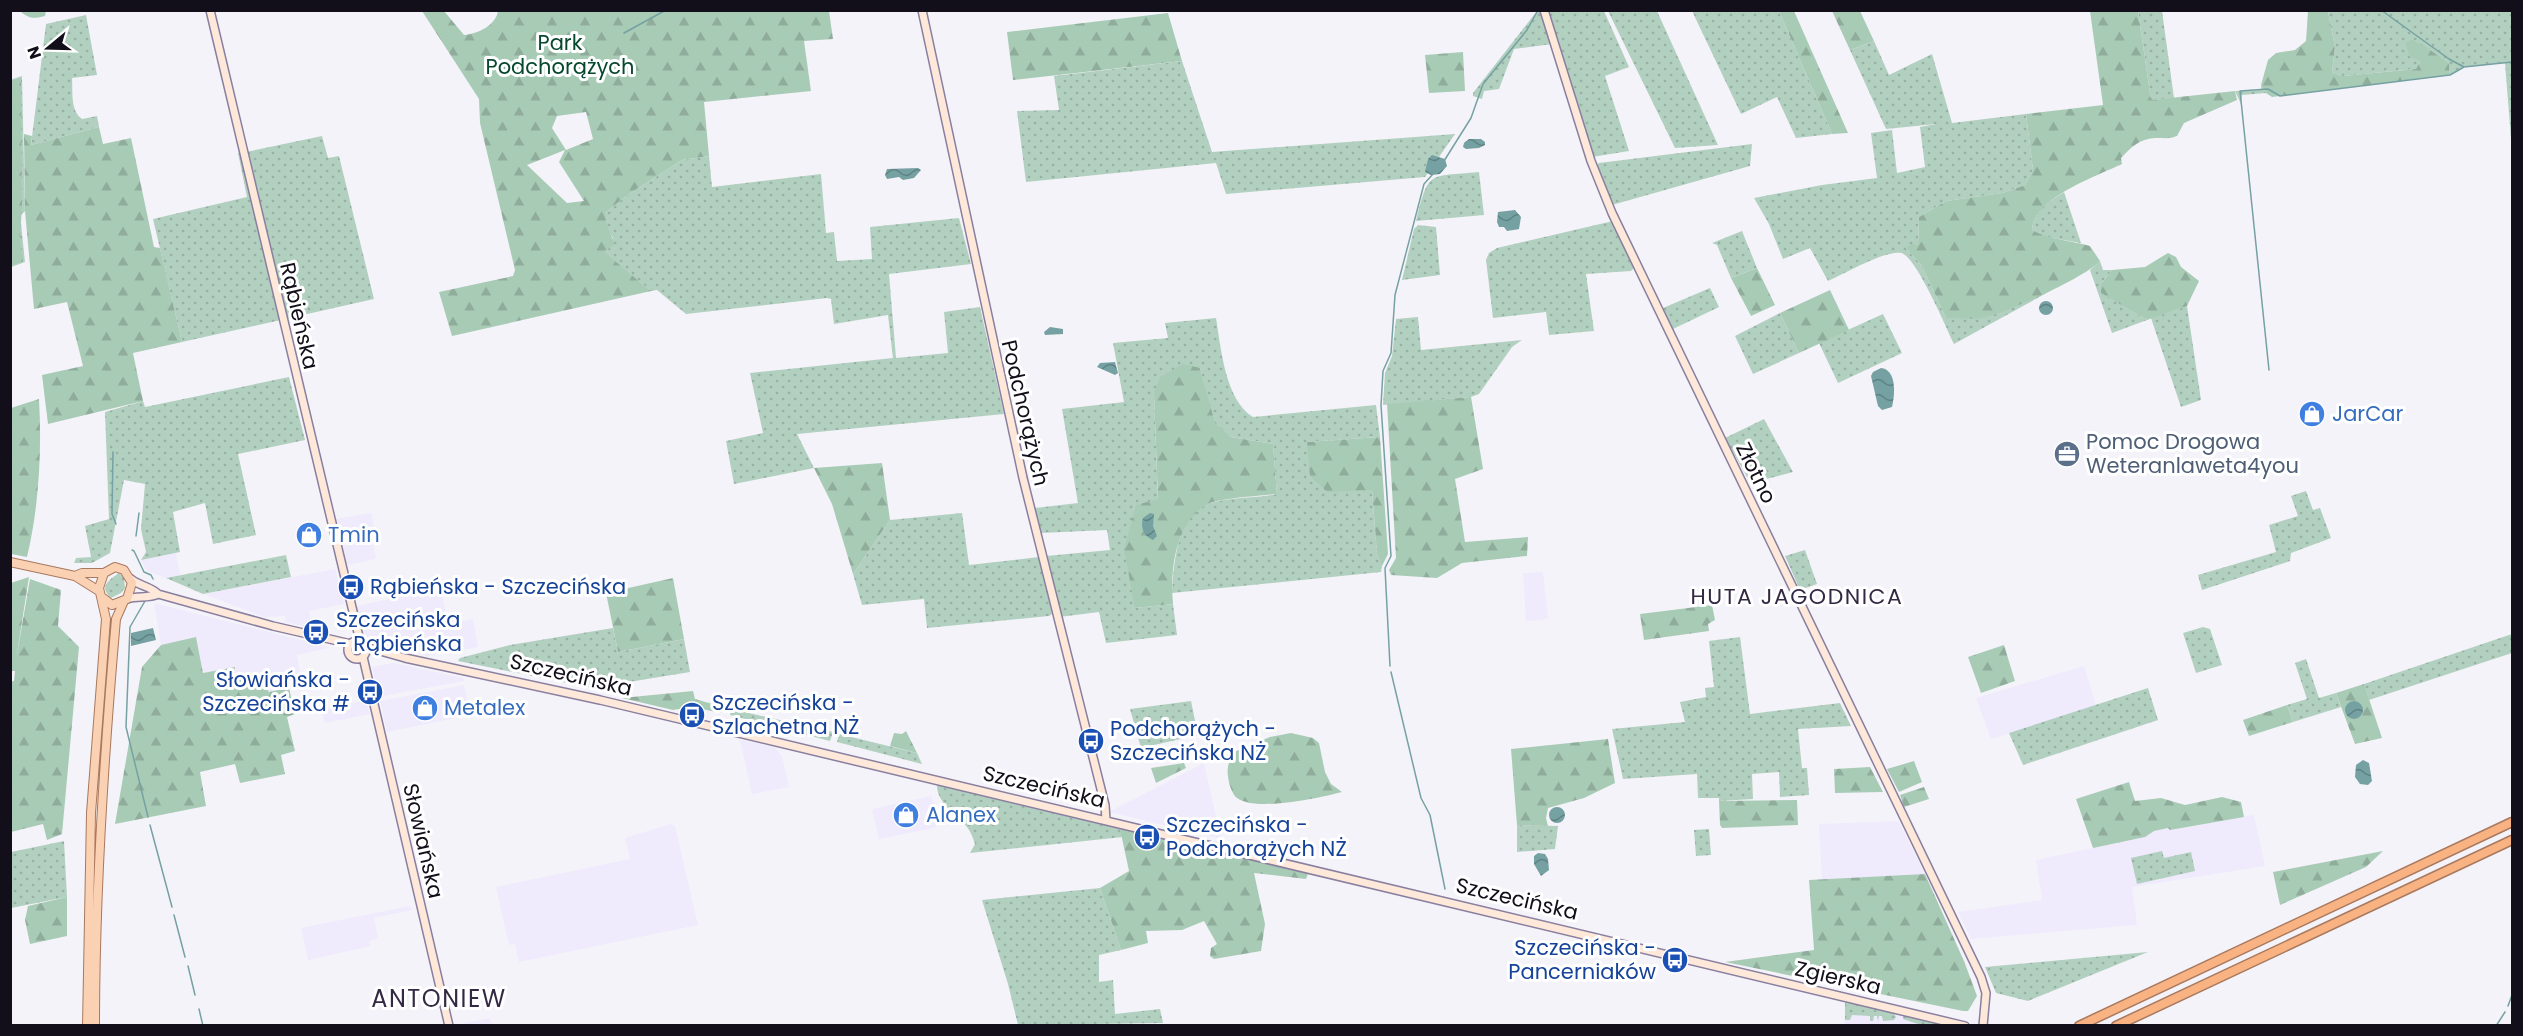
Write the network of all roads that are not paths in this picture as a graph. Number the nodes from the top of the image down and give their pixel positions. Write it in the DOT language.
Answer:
graph roads {
  1 [pos="210,10"];
  2 [pos="922,10"];
  3 [pos="1544,10"];
  4 [pos="10,562"];
  5 [pos="104,573"];
  6 [pos="75,576"];
  7 [pos="131,579"];
  8 [pos="158,594"];
  9 [pos="101,595"];
  10 [pos="125,600"];
  11 [pos="359,651"];
  12 [pos="1106,820"];
  13 [pos="2512,822"];
  14 [pos="2512,841"];
  15 [pos="1703,962"];
  16 [pos="87,1026"];
  17 [pos="95,1026"];
  18 [pos="449,1026"];
  19 [pos="1965,1026"];
  20 [pos="1983,1026"];
  21 [pos="2079,1026"];
  22 [pos="2116,1026"];
  1 -- 11 [label="street, Rąbieńska"];
  2 -- 12 [label="street, Podchorążych"];
  3 -- 20 [label="street, Złotno"];
  4 -- 6 [label="main road"];
  5 -- 6 [label="main road"];
  5 -- 7 [label="main road"];
  5 -- 9 [label="main road"];
  6 -- 9 [label="main road"];
  7 -- 8 [label="street"];
  7 -- 10 [label="main road"];
  8 -- 10 [label="street"];
  8 -- 11 [label="street"];
  9 -- 10 [label="main road"];
  9 -- 16 [label="main road"];
  10 -- 17 [label="main road"];
  11 -- 12 [label="street, Szczecińska"];
  11 -- 18 [label="street, Słowiańska"];
  12 -- 15 [label="street, Szczecińska"];
  13 -- 21 [label="highway"];
  14 -- 22 [label="highway"];
  15 -- 19 [label="street, Zgierska"];
}
